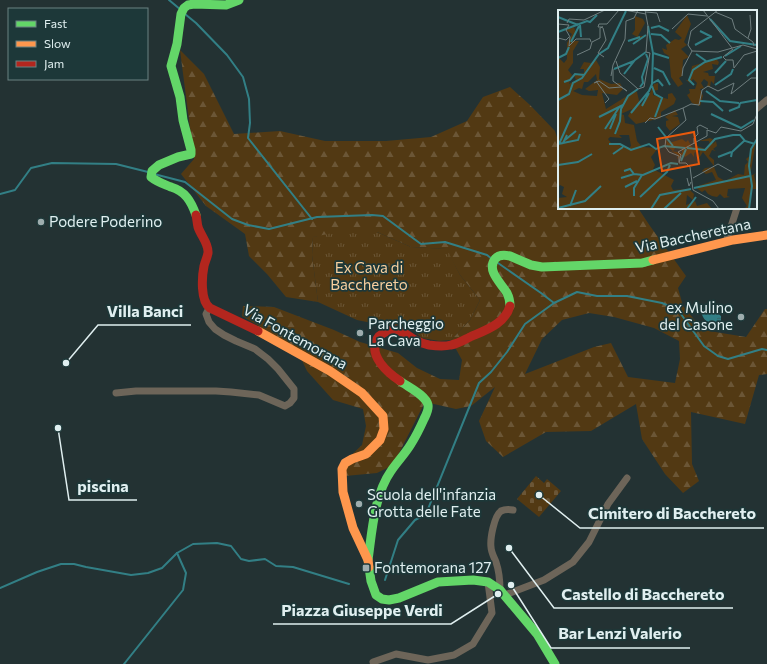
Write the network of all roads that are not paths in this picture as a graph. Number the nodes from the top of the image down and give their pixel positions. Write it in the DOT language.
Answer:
graph roads {
  1 [pos="239,0"];
  2 [pos="767,100"];
  3 [pos="757,108"];
  4 [pos="736,209"];
  5 [pos="767,235"];
  6 [pos="726,242"];
  7 [pos="209,308"];
  8 [pos="116,394"];
  9 [pos="627,478"];
  10 [pos="513,510"];
  11 [pos="368,560"];
  12 [pos="485,582"];
  13 [pos="502,593"];
  14 [pos="372,662"];
  15 [pos="555,664"];
  1 -- 7 [label="street"];
  2 -- 3 [label="street"];
  4 -- 6 [label="street"];
  5 -- 6 [label="street, Via Baccheretana"];
  6 -- 11 [label="street, Via Baccheretana"];
  7 -- 8 [label="street"];
  7 -- 11 [label="street, Via Fontemorana"];
  9 -- 13 [label="street"];
  10 -- 13 [label="street"];
  11 -- 12 [label="street"];
  12 -- 13 [label="street"];
  12 -- 14 [label="street"];
  13 -- 15 [label="street"];
}
